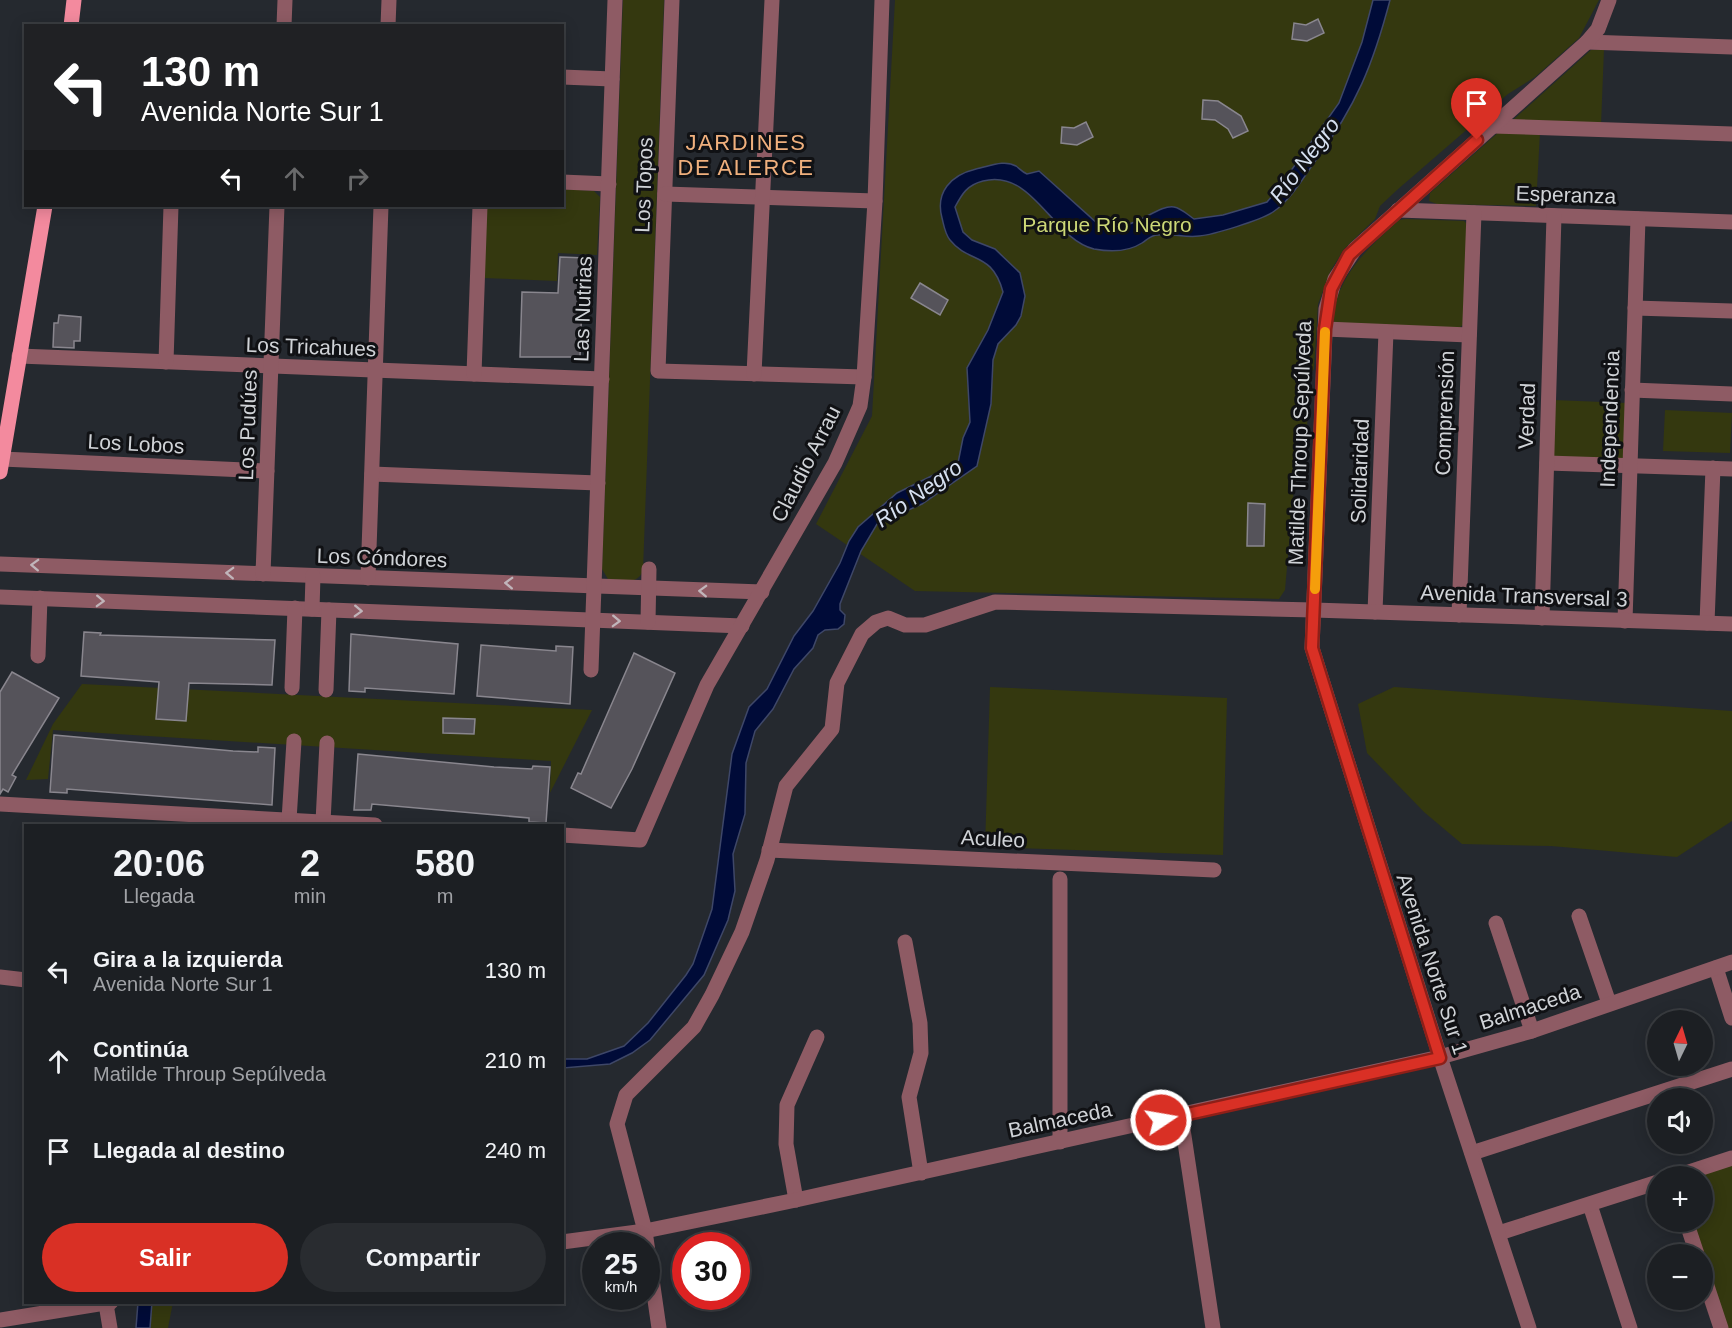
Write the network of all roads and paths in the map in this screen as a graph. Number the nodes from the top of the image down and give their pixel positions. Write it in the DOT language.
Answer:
graph roads {
  1 [pos="74,0"];
  2 [pos="285,0"];
  3 [pos="389,0"];
  4 [pos="615,0"];
  5 [pos="672,0"];
  6 [pos="772,0"];
  7 [pos="882,0"];
  8 [pos="1609,0"];
  9 [pos="71,24"];
  10 [pos="284,24"];
  11 [pos="388,24"];
  12 [pos="1587,42"];
  13 [pos="1732,47"];
  14 [pos="564,77"];
  15 [pos="612,79"];
  16 [pos="1493,126"];
  17 [pos="1732,134"];
  18 [pos="564,182"];
  19 [pos="609,184"];
  20 [pos="665,194"];
  21 [pos="763,197"];
  22 [pos="875,201"];
  23 [pos="45,207"];
  24 [pos="171,207"];
  25 [pos="277,207"];
  26 [pos="381,207"];
  27 [pos="480,207"];
  28 [pos="1398,210"];
  29 [pos="1474,213"];
  30 [pos="1554,216"];
  31 [pos="1638,219"];
  32 [pos="1732,222"];
  33 [pos="1635,308"];
  34 [pos="1732,311"];
  35 [pos="1325,329"];
  36 [pos="1386,332"];
  37 [pos="1469,335"];
  38 [pos="19,356"];
  39 [pos="166,362"];
  40 [pos="271,366"];
  41 [pos="375,370"];
  42 [pos="474,374"];
  43 [pos="754,374"];
  44 [pos="864,377"];
  45 [pos="602,379"];
  46 [pos="1632,390"];
  47 [pos="1732,394"];
  48 [pos="1547,464"];
  49 [pos="1,465"];
  50 [pos="1630,466"];
  51 [pos="1713,468"];
  52 [pos="1732,469"];
  53 [pos="267,471"];
  54 [pos="372,474"];
  55 [pos="598,483"];
  56 [pos="0,564"];
  57 [pos="649,569"];
  58 [pos="263,574"];
  59 [pos="313,576"];
  60 [pos="368,578"];
  61 [pos="594,586"];
  62 [pos="649,588"];
  63 [pos="762,592"];
  64 [pos="0,597"];
  65 [pos="40,598"];
  66 [pos="295,608"];
  67 [pos="312,609"];
  68 [pos="329,609"];
  69 [pos="1314,610"];
  70 [pos="1376,612"];
  71 [pos="1459,615"];
  72 [pos="1542,618"];
  73 [pos="593,620"];
  74 [pos="1625,621"];
  75 [pos="648,622"];
  76 [pos="1707,623"];
  77 [pos="1732,624"];
  78 [pos="742,626"];
  79 [pos="38,656"];
  80 [pos="591,670"];
  81 [pos="292,688"];
  82 [pos="326,690"];
  83 [pos="294,741"];
  84 [pos="327,743"];
  85 [pos="0,804"];
  86 [pos="289,820"];
  87 [pos="323,822"];
  88 [pos="358,824"];
  89 [pos="564,835"];
  90 [pos="769,850"];
  91 [pos="1214,870"];
  92 [pos="1060,879"];
  93 [pos="1579,916"];
  94 [pos="1496,923"];
  95 [pos="905,942"];
  96 [pos="1732,962"];
  97 [pos="1716,968"];
  98 [pos="0,977"];
  99 [pos="24,980"];
  100 [pos="1610,1003"];
  101 [pos="1732,1018"];
  102 [pos="1532,1031"];
  103 [pos="817,1037"];
  104 [pos="1440,1058"];
  105 [pos="1732,1069"];
  106 [pos="1181,1116"];
  107 [pos="1060,1142"];
  108 [pos="1472,1153"];
  109 [pos="1732,1158"];
  110 [pos="1708,1166"];
  111 [pos="921,1173"];
  112 [pos="1647,1186"];
  113 [pos="796,1200"];
  114 [pos="1590,1205"];
  115 [pos="645,1231"];
  116 [pos="1499,1233"];
  117 [pos="564,1242"];
  118 [pos="103,1304"];
  119 [pos="109,1304"];
  120 [pos="1713,1304"];
  121 [pos="0,1320"];
  122 [pos="110,1328"];
  123 [pos="659,1328"];
  124 [pos="1213,1328"];
  125 [pos="1529,1328"];
  126 [pos="1630,1328"];
  127 [pos="1721,1328"];
  1 -- 9 [label="main road"];
  2 -- 10 [label="street"];
  3 -- 11 [label="street"];
  4 -- 15 [label="street, Las Nutrias"];
  5 -- 20 [label="street, Los Topos"];
  6 -- 21 [label="street"];
  7 -- 22 [label="street, Claudio Arrau"];
  8 -- 12 [label="street, Matilde Throup Sepúlveda"];
  12 -- 13 [label="street"];
  12 -- 16 [label="street, Matilde Throup Sepúlveda"];
  14 -- 15 [label="street"];
  15 -- 19 [label="street, Las Nutrias"];
  16 -- 17 [label="street"];
  16 -- 28 [label="street, Matilde Throup Sepúlveda"];
  18 -- 19 [label="street"];
  19 -- 45 [label="street, Las Nutrias"];
  20 -- 21 [label="street"];
  20 -- 43 [label="street, Los Topos"];
  21 -- 22 [label="street"];
  21 -- 43 [label="street"];
  22 -- 44 [label="street, Claudio Arrau"];
  23 -- 38 [label="main road"];
  24 -- 39 [label="street"];
  25 -- 40 [label="street, Los Pudúes"];
  26 -- 41 [label="street"];
  27 -- 42 [label="street"];
  28 -- 29 [label="street, Esperanza"];
  28 -- 35 [label="street, Matilde Throup Sepúlveda"];
  29 -- 30 [label="street, Esperanza"];
  29 -- 37 [label="street, Comprensión"];
  30 -- 31 [label="street, Esperanza"];
  30 -- 48 [label="street, Verdad"];
  31 -- 32 [label="street, Esperanza"];
  31 -- 33 [label="street, Independencia"];
  33 -- 34 [label="street"];
  33 -- 46 [label="street, Independencia"];
  35 -- 36 [label="street"];
  35 -- 69 [label="street, Matilde Throup Sepúlveda"];
  36 -- 37 [label="street"];
  36 -- 70 [label="street, Solidaridad"];
  37 -- 71 [label="street, Comprensión"];
  38 -- 39 [label="street, Los Tricahues"];
  38 -- 49 [label="main road"];
  39 -- 40 [label="street, Los Tricahues"];
  40 -- 41 [label="street, Los Tricahues"];
  40 -- 53 [label="street, Los Pudúes"];
  41 -- 42 [label="street, Los Tricahues"];
  41 -- 54 [label="street"];
  42 -- 45 [label="street, Los Tricahues"];
  43 -- 44 [label="street"];
  44 -- 63 [label="street, Claudio Arrau"];
  45 -- 55 [label="street, Las Nutrias"];
  46 -- 47 [label="street"];
  46 -- 50 [label="street, Independencia"];
  48 -- 50 [label="street"];
  48 -- 72 [label="street, Verdad"];
  49 -- 53 [label="street, Los Lobos"];
  50 -- 51 [label="street"];
  50 -- 74 [label="street, Independencia"];
  51 -- 52 [label="street"];
  51 -- 76 [label="street"];
  53 -- 58 [label="street, Los Pudúes"];
  54 -- 55 [label="street"];
  54 -- 60 [label="street"];
  55 -- 61 [label="street, Las Nutrias"];
  58 -- 56 [label="street, Los Cóndores, one-way"];
  57 -- 62 [label="street"];
  58 -- 59 [label="street, Los Cóndores"];
  59 -- 60 [label="street, Los Cóndores"];
  59 -- 67 [label="street"];
  61 -- 60 [label="street, Los Cóndores, one-way"];
  61 -- 62 [label="street, Los Cóndores"];
  61 -- 73 [label="street, Las Nutrias"];
  63 -- 62 [label="street, Los Cóndores, one-way"];
  62 -- 75 [label="street"];
  63 -- 78 [label="street, Claudio Arrau"];
  64 -- 65 [label="street"];
  65 -- 66 [label="street, one-way"];
  65 -- 79 [label="street"];
  66 -- 67 [label="street"];
  66 -- 81 [label="street"];
  67 -- 68 [label="street"];
  68 -- 73 [label="street, one-way"];
  68 -- 82 [label="street"];
  69 -- 70 [label="street, Avenida Transversal 3"];
  69 -- 90 [label="street, Avenida Transversal 3"];
  69 -- 104 [label="street, Avenida Norte Sur 1"];
  70 -- 71 [label="street, Avenida Transversal 3"];
  71 -- 72 [label="street, Avenida Transversal 3"];
  72 -- 74 [label="street, Avenida Transversal 3"];
  73 -- 75 [label="street, one-way"];
  73 -- 80 [label="street, Las Nutrias"];
  74 -- 76 [label="street, Avenida Transversal 3"];
  75 -- 78 [label="street"];
  76 -- 77 [label="street, Avenida Transversal 3"];
  78 -- 89 [label="street, Claudio Arrau"];
  83 -- 86 [label="street"];
  84 -- 87 [label="street"];
  85 -- 86 [label="street"];
  86 -- 87 [label="street"];
  87 -- 88 [label="street"];
  90 -- 91 [label="street, Aculeo"];
  90 -- 115 [label="street"];
  92 -- 107 [label="street"];
  93 -- 100 [label="street"];
  94 -- 102 [label="street"];
  95 -- 111 [label="street"];
  96 -- 97 [label="street, Balmaceda"];
  97 -- 100 [label="street, Balmaceda"];
  97 -- 101 [label="street"];
  98 -- 99 [label="street"];
  100 -- 102 [label="street, Balmaceda"];
  102 -- 104 [label="street, Balmaceda"];
  103 -- 113 [label="street"];
  104 -- 106 [label="street, Balmaceda"];
  104 -- 108 [label="street, Avenida Norte Sur 1"];
  105 -- 108 [label="street"];
  106 -- 107 [label="street, Balmaceda"];
  106 -- 124 [label="street"];
  107 -- 111 [label="street, Balmaceda"];
  108 -- 116 [label="street, Avenida Norte Sur 1"];
  109 -- 110 [label="street"];
  111 -- 113 [label="street, Balmaceda"];
  112 -- 114 [label="street"];
  113 -- 115 [label="street, Balmaceda"];
  114 -- 116 [label="street"];
  114 -- 126 [label="street"];
  115 -- 117 [label="street, Balmaceda"];
  115 -- 123 [label="street"];
  116 -- 125 [label="street, Avenida Norte Sur 1"];
  118 -- 121 [label="street"];
  119 -- 122 [label="street"];
  120 -- 127 [label="street"];
}
